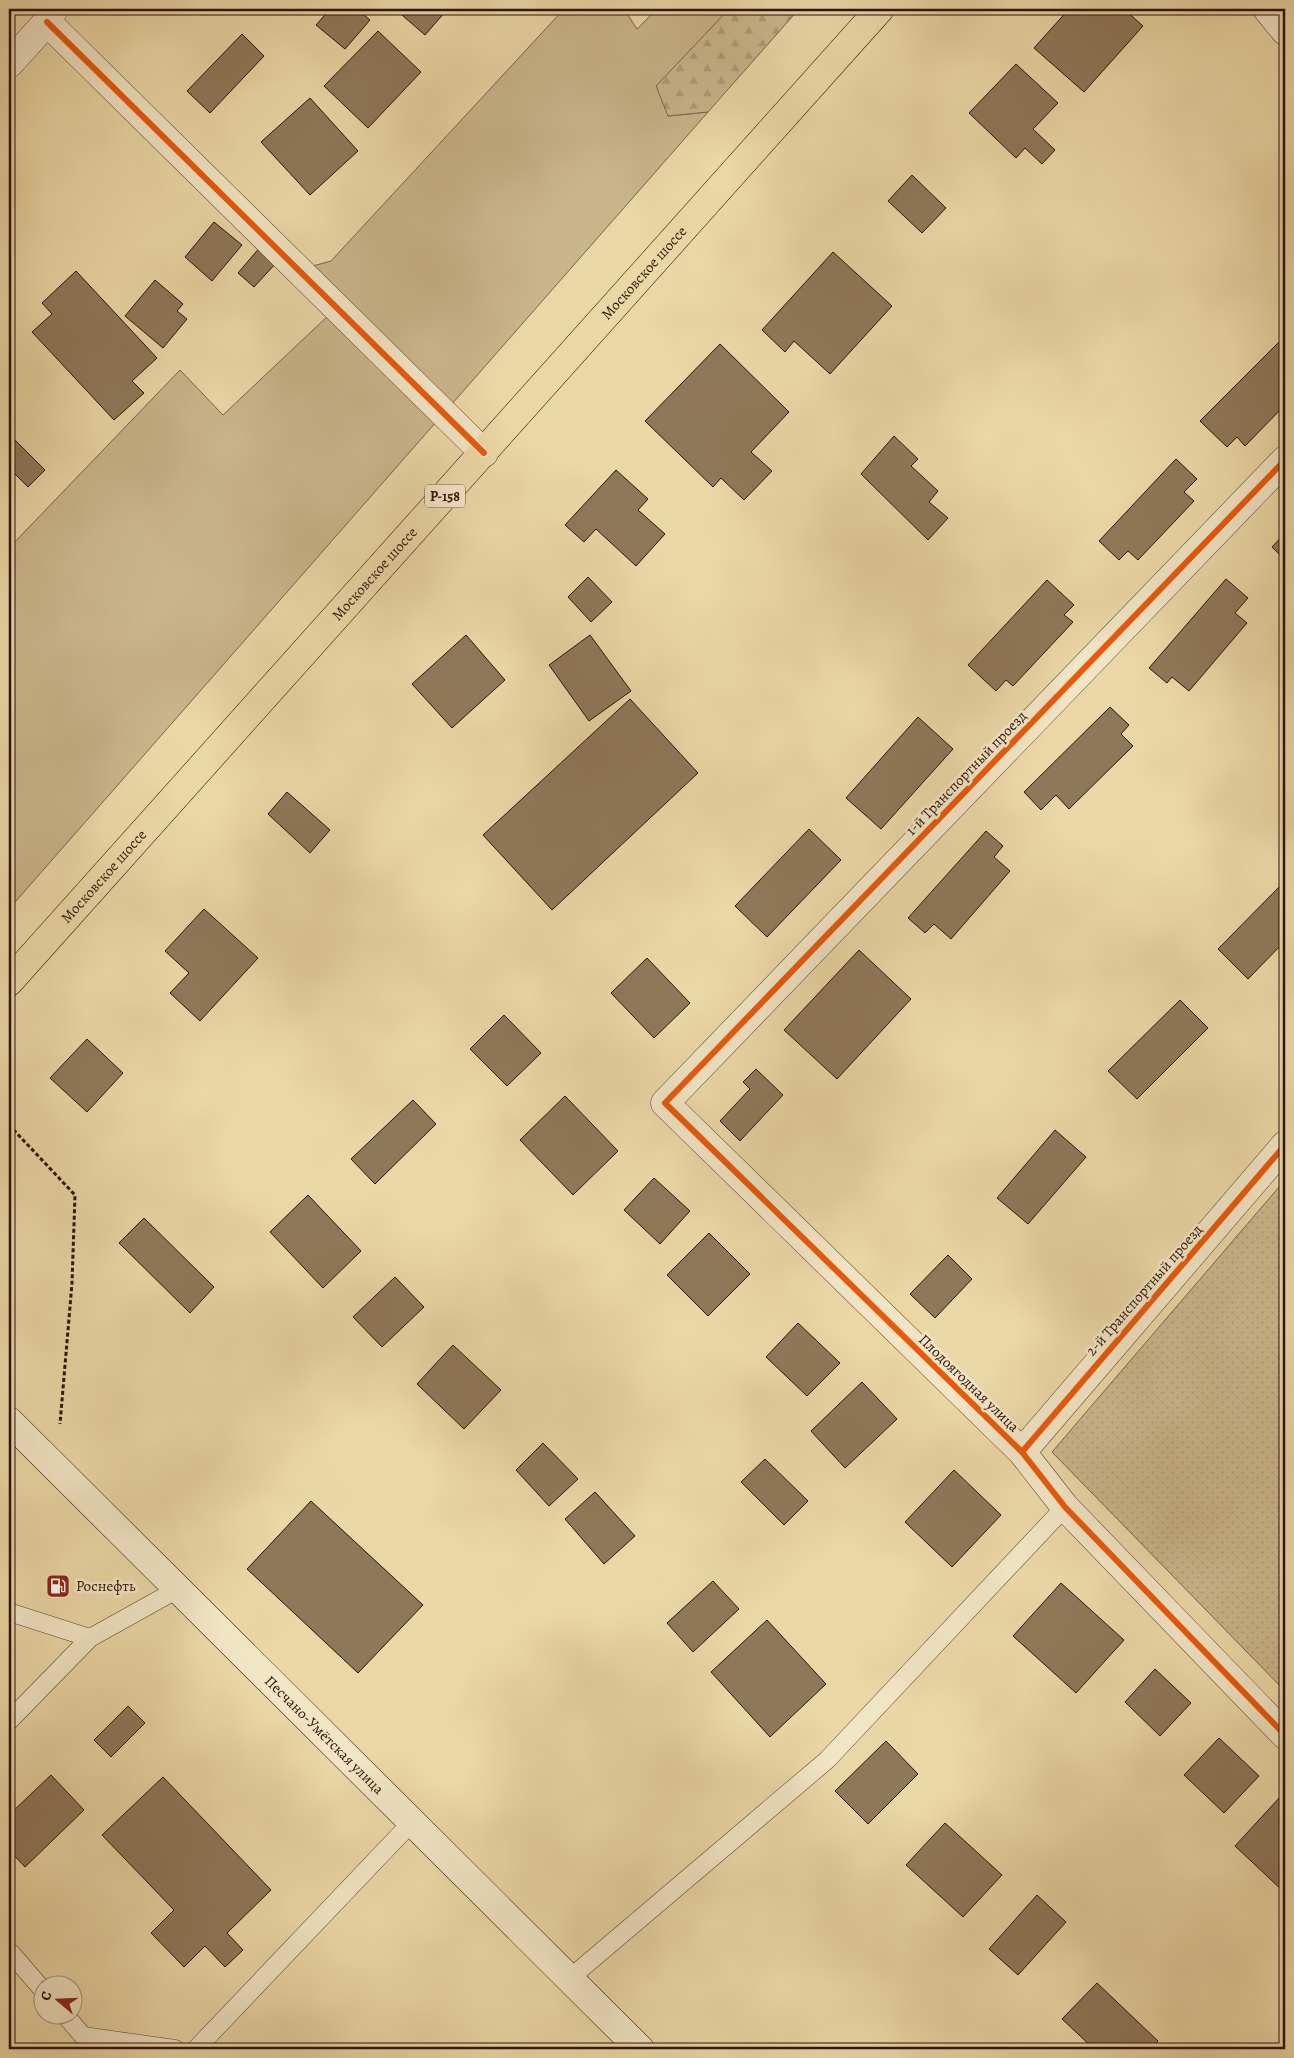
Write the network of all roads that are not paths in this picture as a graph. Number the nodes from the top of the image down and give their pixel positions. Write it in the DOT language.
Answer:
graph roads {
  1 [pos="880,9"];
  2 [pos="1267,9"];
  3 [pos="51,16"];
  4 [pos="1285,31"];
  5 [pos="9,64"];
  6 [pos="484,453"];
  7 [pos="1285,460"];
  8 [pos="9,982"];
  9 [pos="665,1103"];
  10 [pos="1285,1145"];
  11 [pos="11,1427"];
  12 [pos="1022,1452"];
  13 [pos="1065,1507"];
  14 [pos="178,1589"];
  15 [pos="9,1612"];
  16 [pos="90,1638"];
  17 [pos="9,1721"];
  18 [pos="1285,1735"];
  19 [pos="412,1822"];
  20 [pos="11,1953"];
  21 [pos="32,1977"];
  22 [pos="569,1979"];
  23 [pos="74,2026"];
  24 [pos="175,2049"];
  25 [pos="196,2049"];
  26 [pos="640,2049"];
  1 -- 6 [label="main road, Московское шоссе / Р-158"];
  2 -- 4 [label="street"];
  3 -- 5 [label="street"];
  3 -- 6 [label="street"];
  6 -- 8 [label="main road, Московское шоссе / Р-158"];
  7 -- 9 [label="street, 1-й Транспортный проезд"];
  9 -- 12 [label="street, Плодоягодная улица"];
  10 -- 12 [label="street, 2-й Транспортный проезд"];
  11 -- 14 [label="street, Песчано-Умётская улица"];
  12 -- 13 [label="street, Плодоягодная улица"];
  13 -- 18 [label="street, Плодоягодная улица"];
  13 -- 22 [label="lane"];
  14 -- 16 [label="lane"];
  14 -- 19 [label="street, Песчано-Умётская улица"];
  15 -- 16 [label="lane"];
  16 -- 17 [label="lane"];
  19 -- 22 [label="street, Песчано-Умётская улица"];
  19 -- 25 [label="lane"];
  20 -- 21 [label="lane"];
  22 -- 26 [label="street, Песчано-Умётская улица"];
  23 -- 24 [label="lane"];
}
